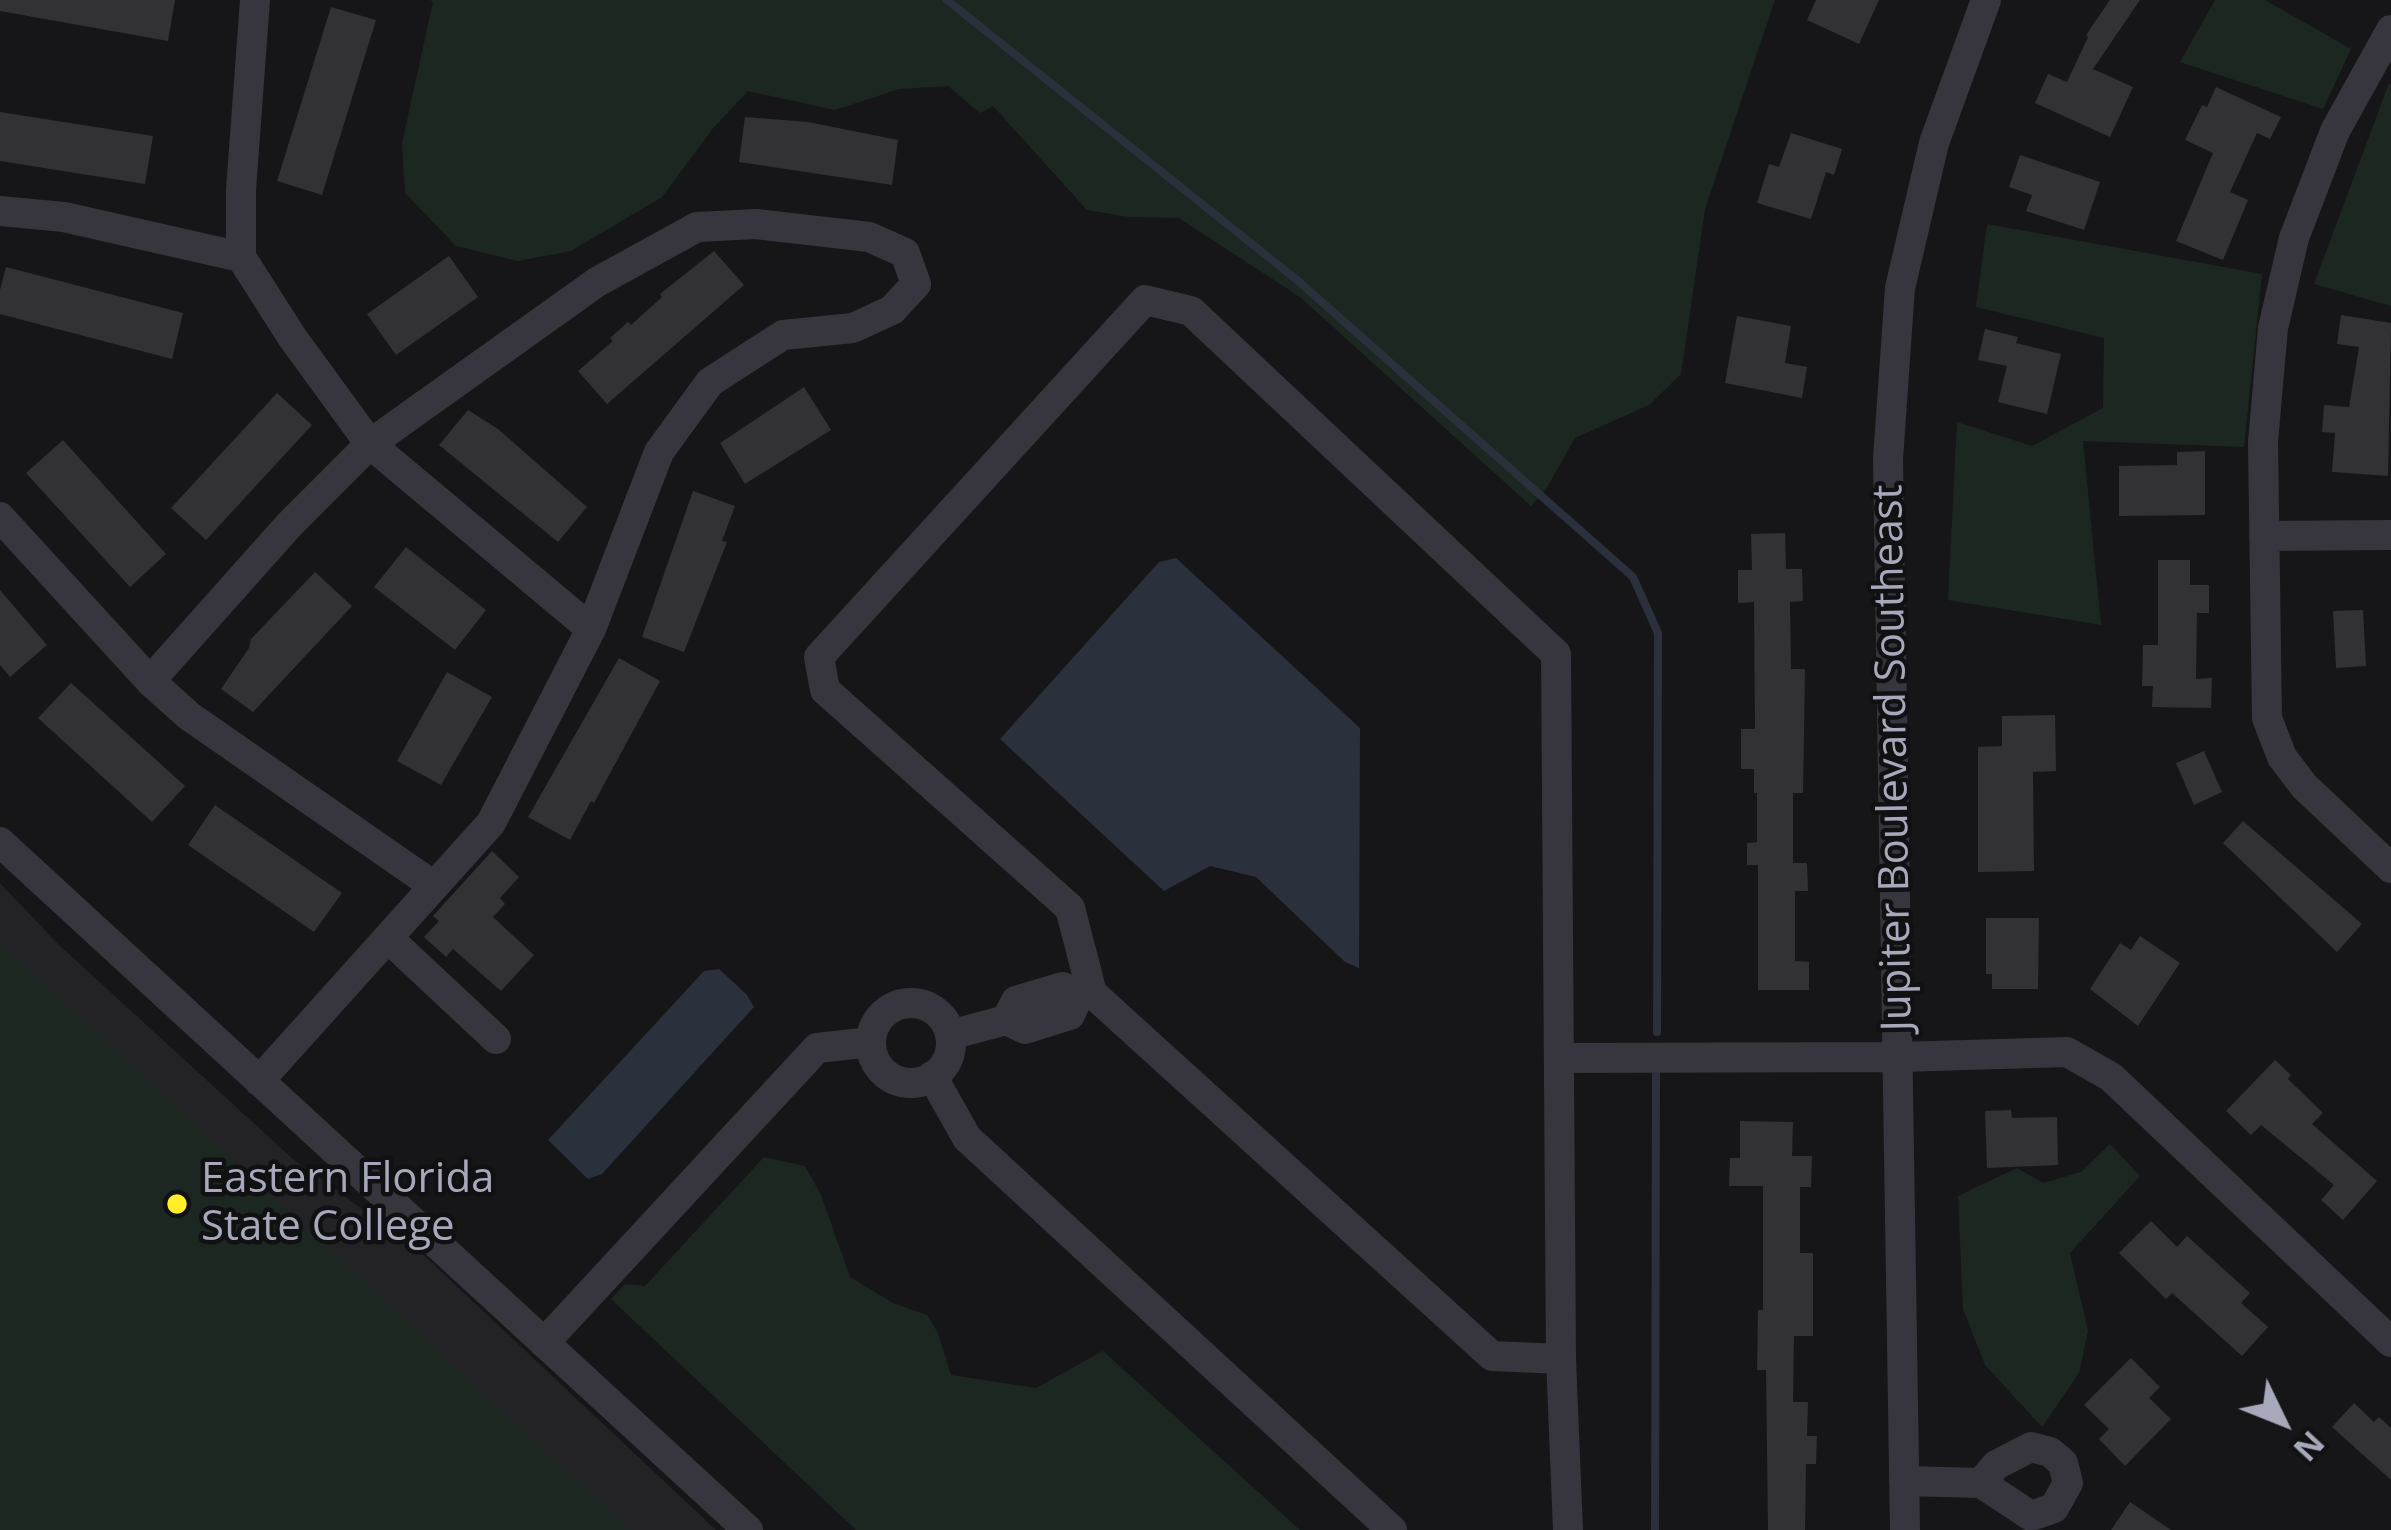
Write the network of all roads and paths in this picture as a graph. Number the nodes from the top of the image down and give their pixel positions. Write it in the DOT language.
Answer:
graph roads {
  1 [pos="255,0"];
  2 [pos="1986,0"];
  3 [pos="2390,34"];
  4 [pos="0,211"];
  5 [pos="241,257"];
  6 [pos="370,444"];
  7 [pos="0,517"];
  8 [pos="2391,535"];
  9 [pos="2264,536"];
  10 [pos="591,629"];
  11 [pos="150,681"];
  12 [pos="0,842"];
  13 [pos="2391,868"];
  14 [pos="434,886"];
  15 [pos="388,938"];
  16 [pos="1085,995"];
  17 [pos="950,1035"];
  18 [pos="496,1039"];
  19 [pos="871,1042"];
  20 [pos="1900,1057"];
  21 [pos="1562,1058"];
  22 [pos="932,1076"];
  23 [pos="259,1081"];
  24 [pos="2391,1342"];
  25 [pos="544,1343"];
  26 [pos="1561,1359"];
  27 [pos="1904,1481"];
  28 [pos="1981,1483"];
  29 [pos="748,1530"];
  30 [pos="1392,1530"];
  31 [pos="1568,1530"];
  32 [pos="1906,1530"];
  1 -- 5 [label="street"];
  2 -- 20 [label="street, Jupiter Boulevard Southeast"];
  3 -- 9 [label="street"];
  4 -- 5 [label="street"];
  5 -- 6 [label="street"];
  6 -- 10 [label="street"];
  6 -- 10 [label="street"];
  6 -- 11 [label="street"];
  7 -- 11 [label="street"];
  8 -- 9 [label="street"];
  9 -- 13 [label="street"];
  10 -- 14 [label="street"];
  11 -- 14 [label="street"];
  12 -- 23 [label="street"];
  14 -- 15 [label="street"];
  15 -- 18 [label="street"];
  15 -- 23 [label="street"];
  16 -- 17 [label="street"];
  16 -- 21 [label="street"];
  16 -- 26 [label="street"];
  17 -- 19 [label="street"];
  17 -- 22 [label="street"];
  19 -- 22 [label="street"];
  19 -- 25 [label="street"];
  20 -- 21 [label="street"];
  20 -- 24 [label="street"];
  20 -- 27 [label="street, Jupiter Boulevard Southeast"];
  21 -- 26 [label="street"];
  22 -- 30 [label="street"];
  23 -- 25 [label="street"];
  25 -- 29 [label="street"];
  26 -- 31 [label="street"];
  27 -- 28 [label="street"];
  27 -- 32 [label="street, Jupiter Boulevard Southeast"];
}
